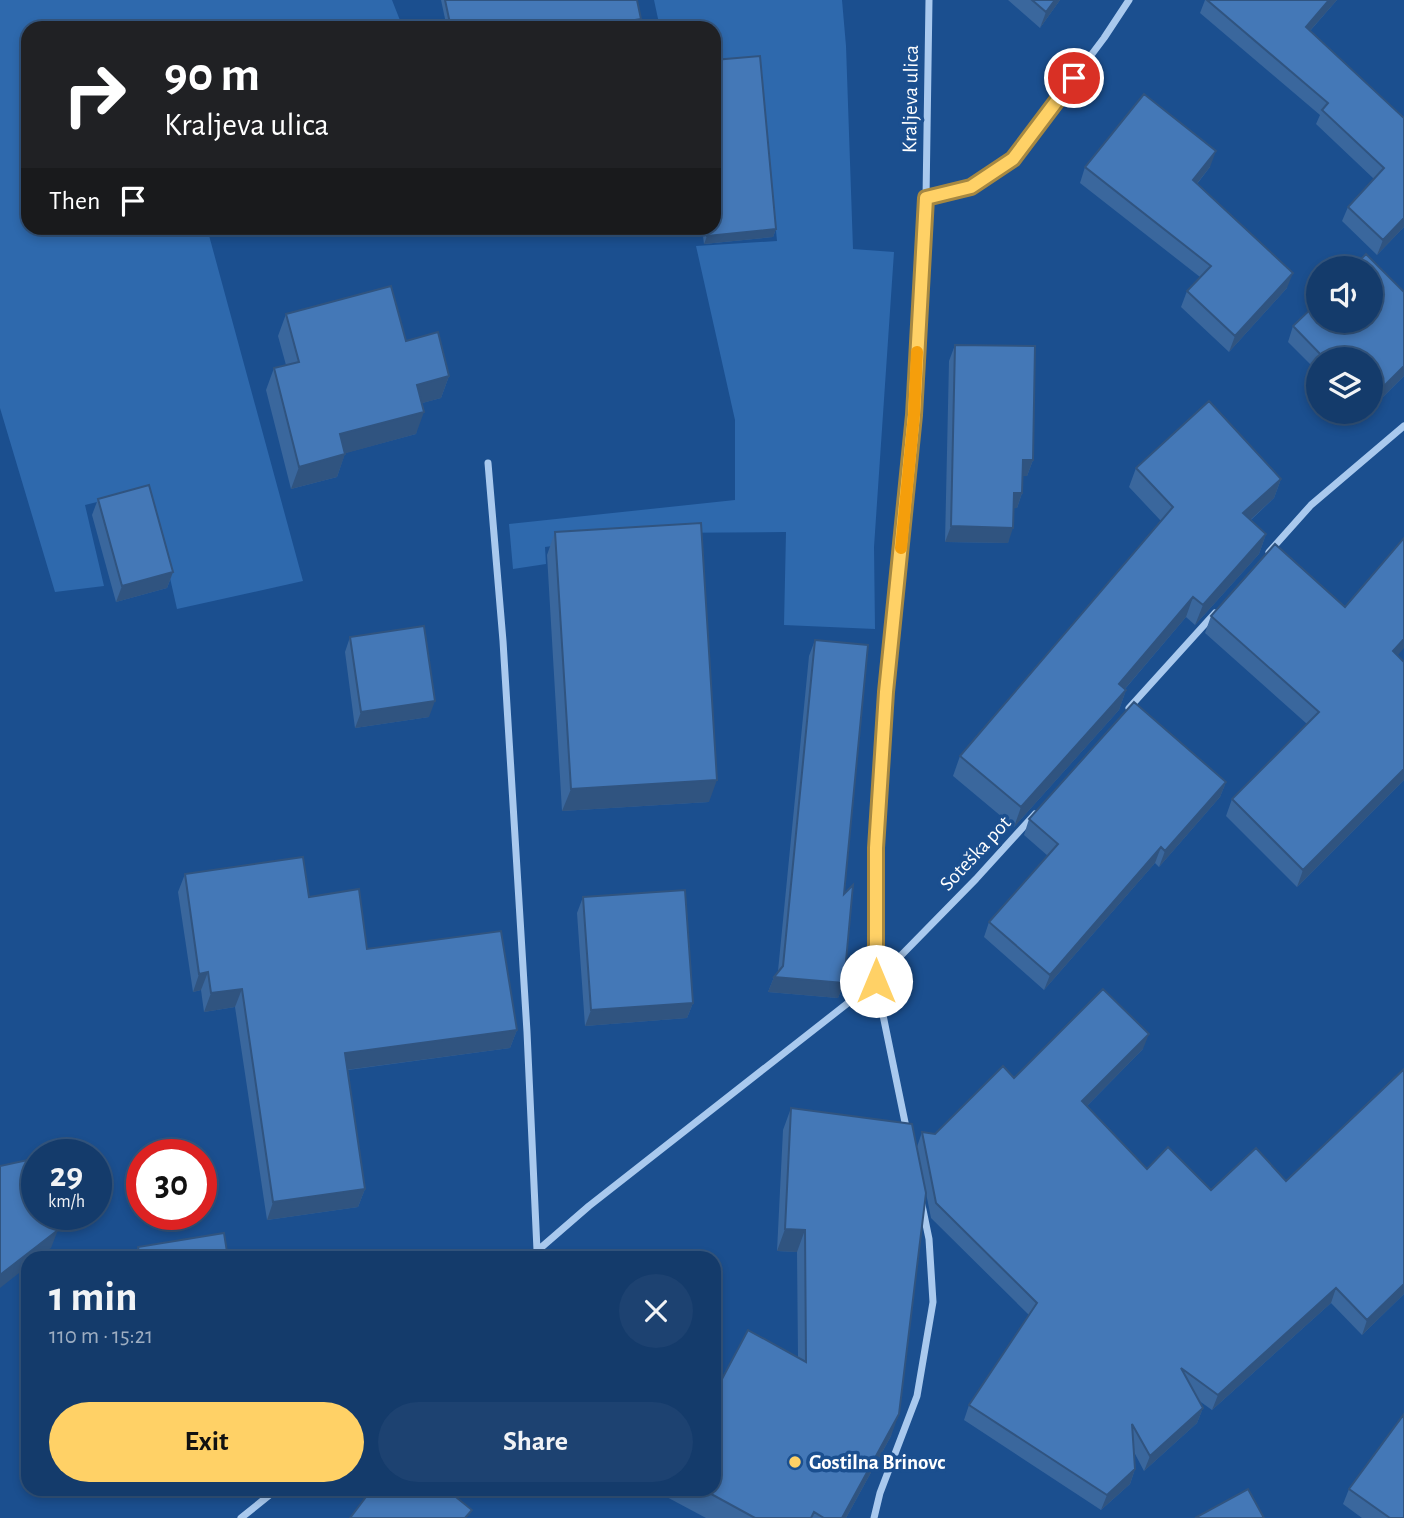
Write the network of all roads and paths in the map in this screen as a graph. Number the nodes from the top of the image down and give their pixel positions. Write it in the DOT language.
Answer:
graph roads {
  1 [pos="929,0"];
  2 [pos="1129,0"];
  3 [pos="926,198"];
  4 [pos="1404,426"];
  5 [pos="488,463"];
  6 [pos="1265,557"];
  7 [pos="1218,609"];
  8 [pos="1125,713"];
  9 [pos="1041,806"];
  10 [pos="876,981"];
  11 [pos="910,1144"];
  12 [pos="921,1198"];
  13 [pos="537,1250"];
  14 [pos="268,1496"];
  15 [pos="241,1518"];
  16 [pos="874,1518"];
  1 -- 3 [label="street, Kraljeva ulica"];
  2 -- 3 [label="street"];
  3 -- 10 [label="street, Kraljeva ulica"];
  4 -- 6 [label="street"];
  5 -- 13 [label="street"];
  7 -- 8 [label="street"];
  9 -- 10 [label="street, Soteška pot"];
  10 -- 11 [label="street, Kraljeva ulica"];
  10 -- 13 [label="street, Soteška pot"];
  12 -- 16 [label="street"];
  14 -- 15 [label="street"];
}
